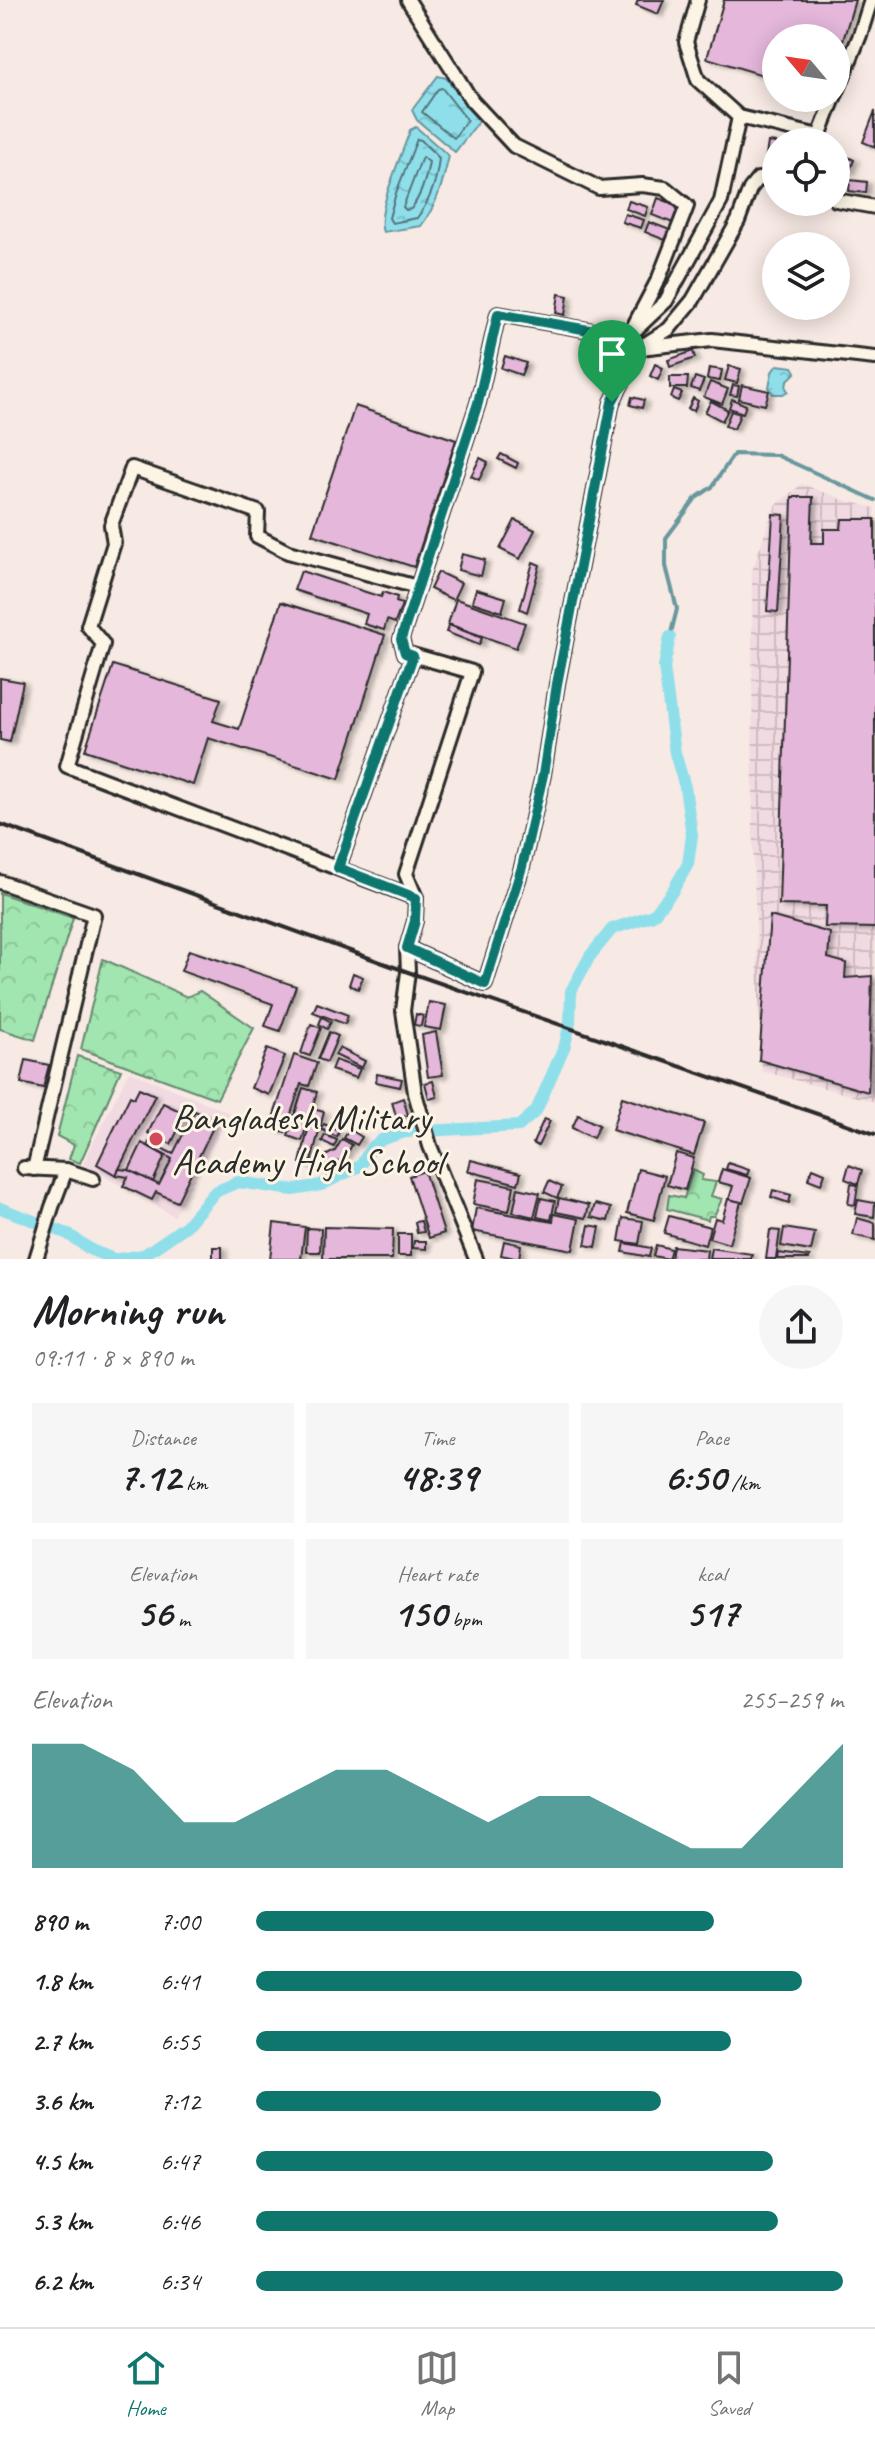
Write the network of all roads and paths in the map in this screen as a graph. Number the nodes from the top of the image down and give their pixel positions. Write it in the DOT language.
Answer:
graph roads {
  1 [pos="408,0"];
  2 [pos="698,0"];
  3 [pos="871,0"];
  4 [pos="850,59"];
  5 [pos="829,112"];
  6 [pos="739,117"];
  7 [pos="762,179"];
  8 [pos="850,203"];
  9 [pos="875,207"];
  10 [pos="628,337"];
  11 [pos="640,348"];
  12 [pos="875,358"];
  13 [pos="417,587"];
  14 [pos="413,656"];
  15 [pos="338,868"];
  16 [pos="0,882"];
  17 [pos="416,898"];
  18 [pos="407,948"];
  19 [pos="66,1170"];
  20 [pos="93,1179"];
  21 [pos="37,1256"];
  22 [pos="476,1259"];
  1 -- 10 [label="street"];
  2 -- 6 [label="street"];
  3 -- 4 [label="street"];
  5 -- 6 [label="street"];
  6 -- 10 [label="street"];
  7 -- 11 [label="street"];
  8 -- 9 [label="street"];
  10 -- 11 [label="street"];
  10 -- 13 [label="street"];
  11 -- 12 [label="street"];
  11 -- 18 [label="street"];
  13 -- 14 [label="street"];
  13 -- 15 [label="street"];
  14 -- 15 [label="street"];
  14 -- 17 [label="street"];
  15 -- 17 [label="street"];
  16 -- 19 [label="street"];
  17 -- 18 [label="street"];
  18 -- 22 [label="street"];
  19 -- 20 [label="street"];
  19 -- 21 [label="street"];
}
